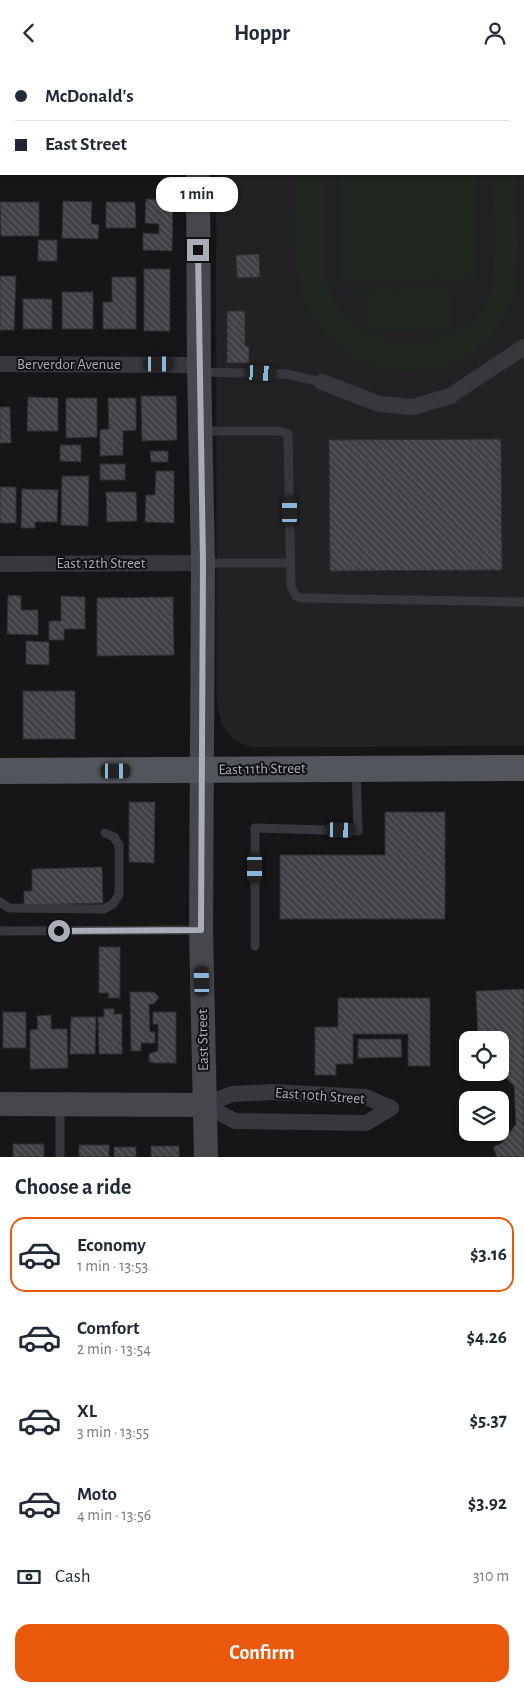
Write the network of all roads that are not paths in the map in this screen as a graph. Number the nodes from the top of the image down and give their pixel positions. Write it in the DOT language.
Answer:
graph roads {
  1 [pos="198,175"];
  2 [pos="524,347"];
  3 [pos="0,364"];
  4 [pos="199,368"];
  5 [pos="322,382"];
  6 [pos="200,431"];
  7 [pos="203,563"];
  8 [pos="290,563"];
  9 [pos="0,564"];
  10 [pos="524,602"];
  11 [pos="356,768"];
  12 [pos="524,768"];
  13 [pos="201,770"];
  14 [pos="0,771"];
  15 [pos="105,833"];
  16 [pos="0,902"];
  17 [pos="5,909"];
  18 [pos="201,930"];
  19 [pos="0,931"];
  20 [pos="254,946"];
  21 [pos="0,1104"];
  22 [pos="60,1104"];
  23 [pos="204,1105"];
  24 [pos="60,1157"];
  25 [pos="206,1157"];
  1 -- 4 [label="street, East Street"];
  2 -- 5 [label="street"];
  3 -- 4 [label="street, Berverdor Avenue"];
  4 -- 5 [label="lane"];
  4 -- 6 [label="street, East Street"];
  6 -- 7 [label="street, East Street"];
  6 -- 8 [label="lane"];
  7 -- 8 [label="lane"];
  7 -- 9 [label="street, East 12th Street"];
  7 -- 13 [label="street, East Street"];
  8 -- 10 [label="lane"];
  11 -- 12 [label="main road, East 11th Street"];
  11 -- 13 [label="main road, East 11th Street"];
  11 -- 20 [label="lane"];
  13 -- 14 [label="main road, East 11th Street"];
  13 -- 18 [label="street, East Street"];
  15 -- 17 [label="lane"];
  16 -- 17 [label="lane"];
  18 -- 19 [label="lane"];
  18 -- 23 [label="street, East Street"];
  21 -- 22 [label="street, East 10th Street"];
  22 -- 23 [label="street, East 10th Street"];
  22 -- 24 [label="lane"];
  23 -- 23 [label="street, East 10th Street"];
  23 -- 25 [label="street, East Street"];
}
